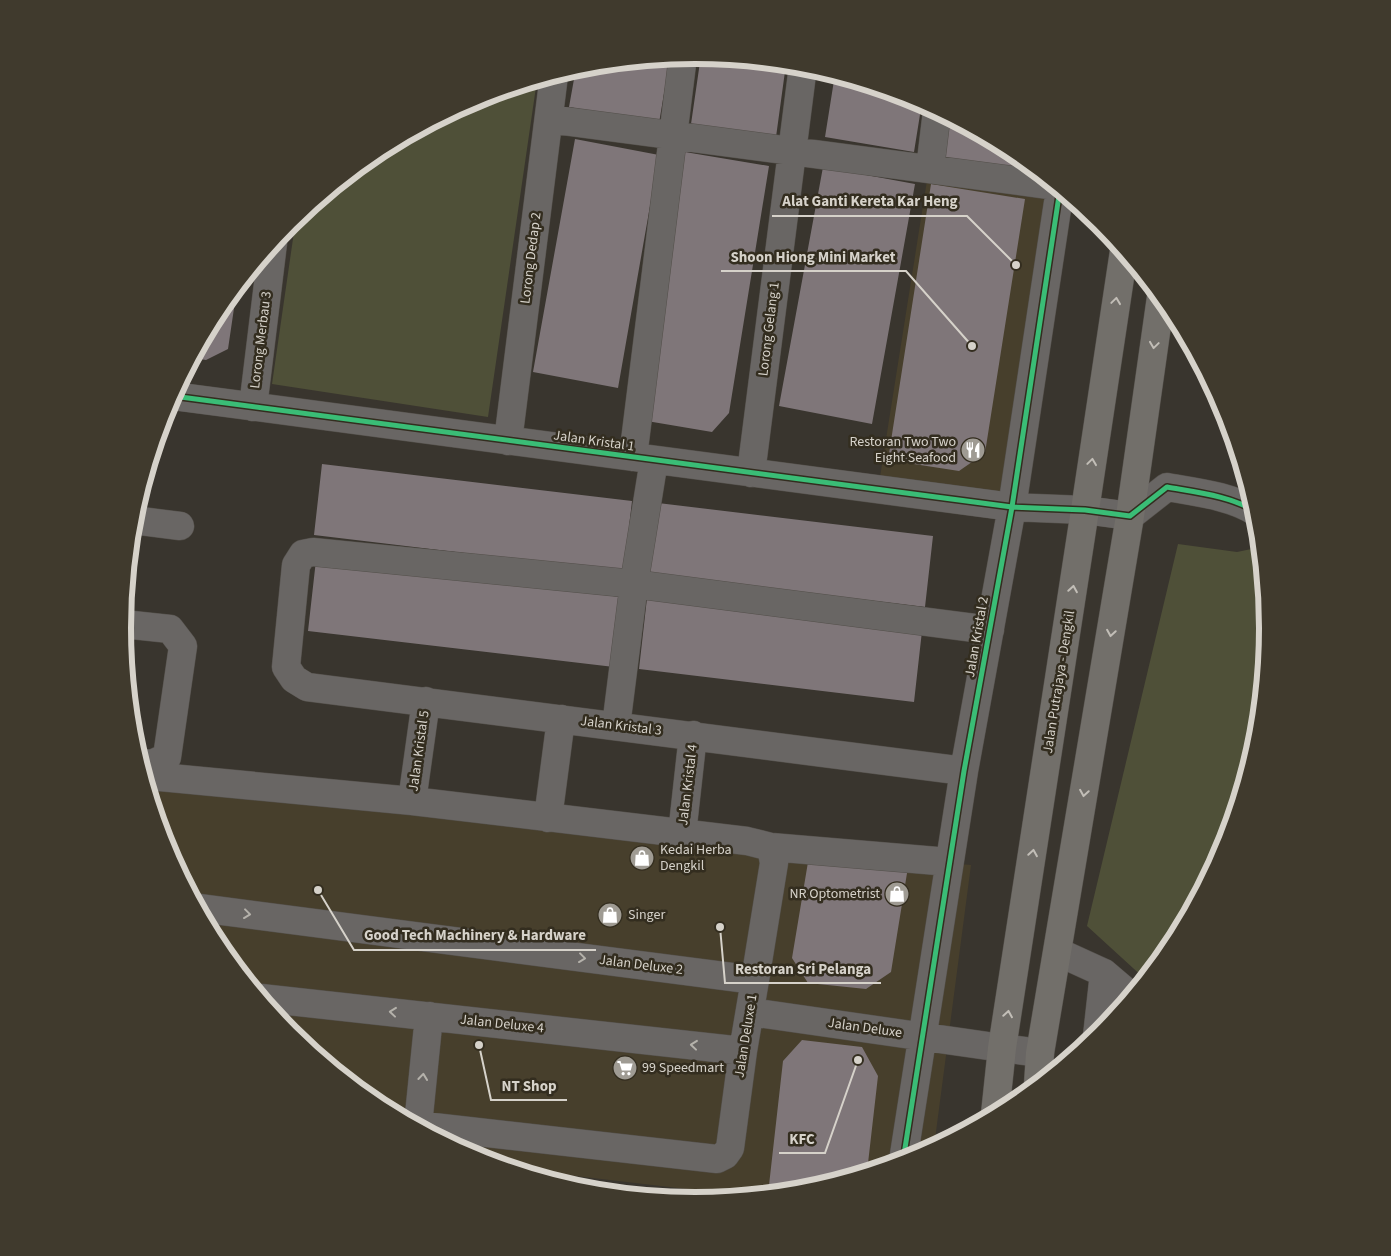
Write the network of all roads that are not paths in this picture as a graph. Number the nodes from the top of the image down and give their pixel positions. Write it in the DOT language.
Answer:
graph roads {
  1 [pos="682,64"];
  2 [pos="802,74"];
  3 [pos="553,82"];
  4 [pos="936,118"];
  5 [pos="548,119"];
  6 [pos="673,136"];
  7 [pos="792,152"];
  8 [pos="930,169"];
  9 [pos="1044,184"];
  10 [pos="1059,196"];
  11 [pos="272,255"];
  12 [pos="1123,259"];
  13 [pos="1160,308"];
  14 [pos="181,397"];
  15 [pos="253,407"];
  16 [pos="508,440"];
  17 [pos="643,459"];
  18 [pos="751,473"];
  19 [pos="1246,505"];
  20 [pos="1012,508"];
  21 [pos="1085,510"];
  22 [pos="1130,516"];
  23 [pos="141,521"];
  24 [pos="180,526"];
  25 [pos="634,584"];
  26 [pos="131,625"];
  27 [pos="990,630"];
  28 [pos="426,701"];
  29 [pos="562,719"];
  30 [pos="616,726"];
  31 [pos="694,735"];
  32 [pos="147,763"];
  33 [pos="148,765"];
  34 [pos="964,771"];
  35 [pos="412,801"];
  36 [pos="548,818"];
  37 [pos="682,834"];
  38 [pos="771,847"];
  39 [pos="949,862"];
  40 [pos="206,909"];
  41 [pos="1058,952"];
  42 [pos="1104,973"];
  43 [pos="756,980"];
  44 [pos="1126,992"];
  45 [pos="270,999"];
  46 [pos="750,1012"];
  47 [pos="429,1016"];
  48 [pos="1099,1021"];
  49 [pos="922,1036"];
  50 [pos="1002,1048"];
  51 [pos="742,1051"];
  52 [pos="1040,1052"];
  53 [pos="1039,1076"];
  54 [pos="997,1105"];
  55 [pos="418,1119"];
  56 [pos="432,1127"];
  57 [pos="903,1152"];
  1 -- 6 [label="street"];
  2 -- 7 [label="street, Lorong Gelang 1"];
  3 -- 5 [label="street, Lorong Dedap 2"];
  4 -- 8 [label="street"];
  5 -- 6 [label="street"];
  5 -- 16 [label="street, Lorong Dedap 2"];
  6 -- 7 [label="street"];
  6 -- 17 [label="street"];
  7 -- 8 [label="street"];
  7 -- 18 [label="street, Lorong Gelang 1"];
  8 -- 9 [label="street"];
  10 -- 20 [label="street, Jalan Kristal 2"];
  11 -- 15 [label="street, Lorong Merbau 3"];
  21 -- 12 [label="main road, Jalan Putrajaya - Dengkil, one-way"];
  13 -- 22 [label="main road, one-way"];
  14 -- 15 [label="street, Jalan Kristal 1"];
  15 -- 16 [label="street, Jalan Kristal 1"];
  16 -- 17 [label="street, Jalan Kristal 1"];
  17 -- 18 [label="street, Jalan Kristal 1"];
  17 -- 25 [label="street"];
  18 -- 20 [label="street, Jalan Kristal 1"];
  19 -- 22 [label="street"];
  20 -- 21 [label="street, Jalan Kristal 1"];
  20 -- 27 [label="street, Jalan Kristal 2"];
  21 -- 22 [label="street, Jalan Kristal 1"];
  50 -- 21 [label="main road, Jalan Putrajaya - Dengkil, one-way"];
  22 -- 41 [label="main road, one-way"];
  23 -- 24 [label="street"];
  25 -- 27 [label="street"];
  25 -- 28 [label="street, Jalan Kristal 3"];
  25 -- 30 [label="street"];
  26 -- 32 [label="street"];
  27 -- 34 [label="street, Jalan Kristal 2"];
  28 -- 29 [label="street, Jalan Kristal 3"];
  28 -- 35 [label="street, Jalan Kristal 5"];
  29 -- 30 [label="street, Jalan Kristal 3"];
  29 -- 36 [label="street"];
  30 -- 31 [label="street, Jalan Kristal 3"];
  31 -- 34 [label="street, Jalan Kristal 3"];
  31 -- 37 [label="street, Jalan Kristal 4"];
  33 -- 35 [label="street"];
  34 -- 39 [label="street, Jalan Kristal 2"];
  35 -- 36 [label="street"];
  36 -- 37 [label="street"];
  37 -- 38 [label="street"];
  38 -- 39 [label="street"];
  38 -- 43 [label="street, Jalan Deluxe 1"];
  39 -- 49 [label="street, Jalan Kristal 2"];
  40 -- 43 [label="street, Jalan Deluxe 2, one-way"];
  41 -- 42 [label="street"];
  41 -- 52 [label="main road"];
  42 -- 44 [label="street"];
  42 -- 48 [label="street"];
  43 -- 46 [label="street, Jalan Deluxe 1"];
  47 -- 45 [label="street, Jalan Deluxe 4, one-way"];
  46 -- 49 [label="street, Jalan Deluxe"];
  46 -- 51 [label="street, Jalan Deluxe 1"];
  51 -- 47 [label="street, Jalan Deluxe 4, one-way"];
  55 -- 47 [label="street, one-way"];
  49 -- 50 [label="street, Jalan Deluxe"];
  49 -- 57 [label="street, Jalan Kristal 2"];
  50 -- 52 [label="street, Jalan Deluxe"];
  50 -- 54 [label="main road, Jalan Putrajaya - Dengkil"];
  51 -- 56 [label="street, Jalan Deluxe 1"];
  52 -- 53 [label="main road"];
}
